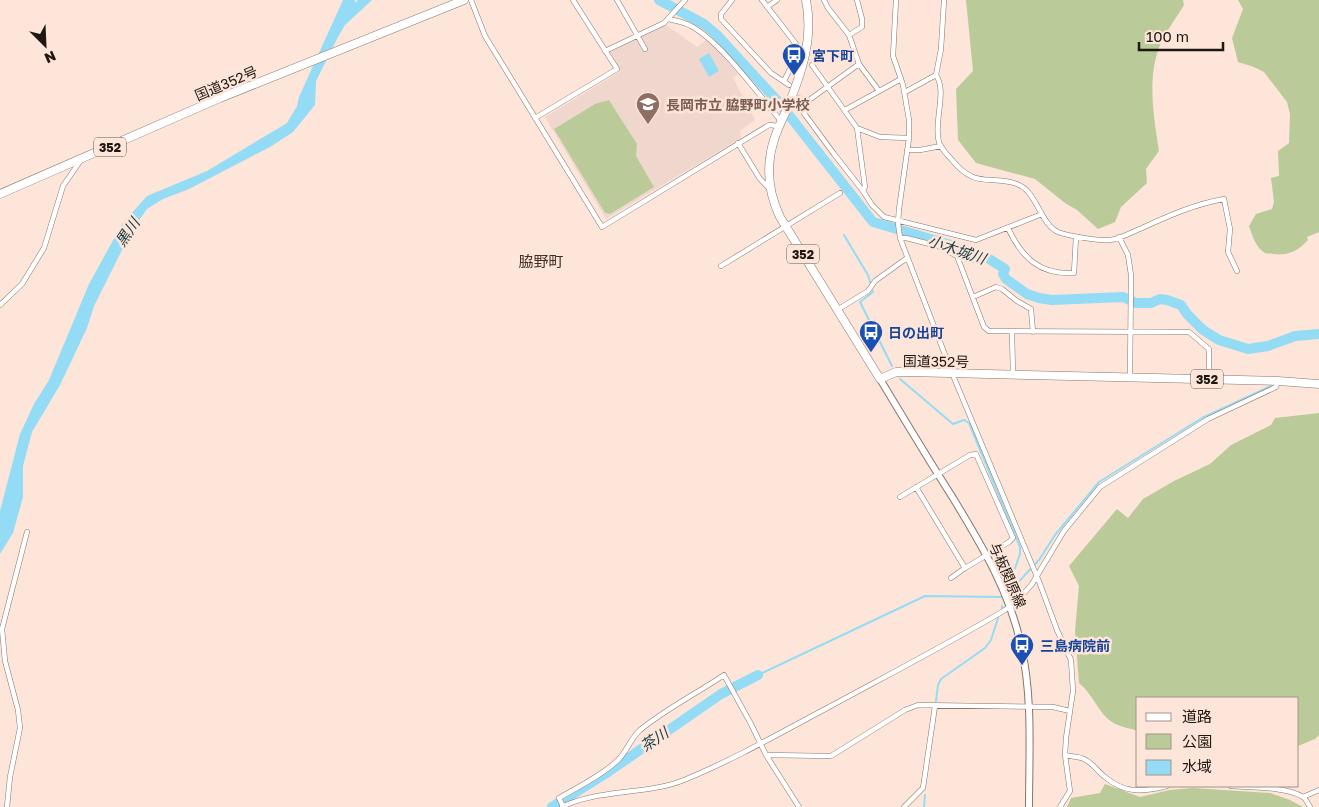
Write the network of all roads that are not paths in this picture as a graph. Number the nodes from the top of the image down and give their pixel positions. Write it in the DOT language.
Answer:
graph roads {
  1 [pos="464,0"];
  2 [pos="470,0"];
  3 [pos="573,0"];
  4 [pos="617,0"];
  5 [pos="732,0"];
  6 [pos="762,0"];
  7 [pos="777,0"];
  8 [pos="806,0"];
  9 [pos="824,0"];
  10 [pos="857,0"];
  11 [pos="896,0"];
  12 [pos="944,0"];
  13 [pos="683,1"];
  14 [pos="767,7"];
  15 [pos="670,18"];
  16 [pos="637,35"];
  17 [pos="849,35"];
  18 [pos="645,48"];
  19 [pos="605,51"];
  20 [pos="858,64"];
  21 [pos="812,65"];
  22 [pos="936,75"];
  23 [pos="901,79"];
  24 [pos="784,81"];
  25 [pos="789,85"];
  26 [pos="828,87"];
  27 [pos="879,91"];
  28 [pos="905,92"];
  29 [pos="794,97"];
  30 [pos="845,110"];
  31 [pos="535,118"];
  32 [pos="781,121"];
  33 [pos="857,128"];
  34 [pos="909,138"];
  35 [pos="738,143"];
  36 [pos="941,146"];
  37 [pos="907,150"];
  38 [pos="82,159"];
  39 [pos="770,189"];
  40 [pos="863,191"];
  41 [pos="840,193"];
  42 [pos="0,194"];
  43 [pos="1042,214"];
  44 [pos="898,222"];
  45 [pos="786,226"];
  46 [pos="1008,228"];
  47 [pos="900,237"];
  48 [pos="1076,237"];
  49 [pos="1119,237"];
  50 [pos="908,258"];
  51 [pos="721,266"];
  52 [pos="1237,271"];
  53 [pos="973,296"];
  54 [pos="0,305"];
  55 [pos="837,310"];
  56 [pos="1012,332"];
  57 [pos="1033,332"];
  58 [pos="1130,332"];
  59 [pos="952,373"];
  60 [pos="1013,375"];
  61 [pos="1130,377"];
  62 [pos="880,379"];
  63 [pos="1209,379"];
  64 [pos="1278,381"];
  65 [pos="1319,384"];
  66 [pos="938,474"];
  67 [pos="916,488"];
  68 [pos="900,497"];
  69 [pos="27,532"];
  70 [pos="987,555"];
  71 [pos="965,568"];
  72 [pos="1036,576"];
  73 [pos="951,578"];
  74 [pos="1010,607"];
  75 [pos="935,706"];
  76 [pos="1028,708"];
  77 [pos="1070,711"];
  78 [pos="760,743"];
  79 [pos="766,754"];
  80 [pos="1065,756"];
  81 [pos="1163,787"];
  82 [pos="1252,787"];
  83 [pos="1319,790"];
  84 [pos="1303,797"];
  85 [pos="7,807"];
  86 [pos="563,807"];
  87 [pos="799,807"];
  88 [pos="904,807"];
  89 [pos="1029,807"];
  90 [pos="1060,807"];
  91 [pos="1310,807"];
  1 -- 38 [label="highway, 国道352号 / 352"];
  2 -- 31 [label="street"];
  3 -- 19 [label="street"];
  4 -- 16 [label="street"];
  5 -- 24 [label="street"];
  6 -- 14 [label="street"];
  7 -- 14 [label="street"];
  8 -- 29 [label="highway, 352"];
  9 -- 17 [label="street"];
  10 -- 17 [label="street"];
  11 -- 23 [label="street"];
  12 -- 22 [label="street"];
  13 -- 15 [label="street"];
  14 -- 24 [label="street"];
  15 -- 16 [label="street"];
  15 -- 32 [label="street"];
  16 -- 18 [label="street"];
  16 -- 19 [label="street"];
  17 -- 20 [label="street"];
  19 -- 31 [label="street"];
  20 -- 26 [label="street"];
  20 -- 27 [label="street"];
  21 -- 26 [label="street"];
  22 -- 28 [label="street"];
  22 -- 36 [label="street"];
  23 -- 27 [label="street"];
  23 -- 28 [label="street"];
  24 -- 25 [label="street"];
  26 -- 29 [label="street"];
  26 -- 30 [label="street"];
  27 -- 30 [label="street"];
  28 -- 34 [label="street"];
  29 -- 32 [label="highway, 352"];
  29 -- 40 [label="street"];
  30 -- 33 [label="street"];
  31 -- 35 [label="street"];
  32 -- 35 [label="street"];
  32 -- 39 [label="highway, 352"];
  33 -- 34 [label="street"];
  33 -- 40 [label="street"];
  34 -- 37 [label="street"];
  35 -- 39 [label="street"];
  36 -- 37 [label="street"];
  36 -- 43 [label="street"];
  37 -- 44 [label="street"];
  38 -- 42 [label="highway, 国道352号 / 352"];
  38 -- 54 [label="street"];
  39 -- 45 [label="highway, 352"];
  40 -- 44 [label="street"];
  41 -- 45 [label="street"];
  43 -- 46 [label="street"];
  43 -- 48 [label="street"];
  44 -- 46 [label="street"];
  44 -- 47 [label="street"];
  45 -- 51 [label="street"];
  45 -- 55 [label="highway, 352"];
  46 -- 48 [label="street"];
  47 -- 50 [label="street"];
  47 -- 53 [label="street"];
  48 -- 49 [label="street"];
  49 -- 52 [label="street"];
  49 -- 58 [label="street"];
  50 -- 55 [label="street"];
  50 -- 59 [label="street"];
  53 -- 56 [label="street"];
  53 -- 57 [label="street"];
  55 -- 62 [label="highway, 352"];
  56 -- 57 [label="street"];
  56 -- 60 [label="street"];
  57 -- 58 [label="street"];
  58 -- 61 [label="street"];
  58 -- 63 [label="street"];
  59 -- 60 [label="highway, 国道352号 / 352"];
  59 -- 62 [label="highway, 国道352号 / 352"];
  59 -- 72 [label="street"];
  60 -- 61 [label="highway, 国道352号 / 352"];
  61 -- 63 [label="highway, 国道352号 / 352"];
  62 -- 66 [label="main road, 与板関原線"];
  63 -- 64 [label="highway, 国道352号 / 352"];
  64 -- 65 [label="highway, 国道352号 / 352"];
  64 -- 72 [label="street"];
  66 -- 67 [label="street"];
  66 -- 70 [label="main road, 与板関原線"];
  66 -- 70 [label="street"];
  67 -- 68 [label="street"];
  67 -- 71 [label="street"];
  69 -- 85 [label="street"];
  70 -- 71 [label="street"];
  70 -- 74 [label="main road, 与板関原線"];
  71 -- 73 [label="street"];
  72 -- 74 [label="street"];
  72 -- 77 [label="street"];
  74 -- 76 [label="main road, 与板関原線"];
  74 -- 78 [label="street"];
  75 -- 76 [label="street"];
  75 -- 79 [label="street"];
  75 -- 88 [label="street"];
  76 -- 77 [label="street"];
  76 -- 89 [label="main road, 与板関原線"];
  77 -- 80 [label="street"];
  78 -- 79 [label="street"];
  78 -- 86 [label="street"];
  78 -- 86 [label="street"];
  79 -- 87 [label="street"];
  80 -- 81 [label="street"];
  80 -- 90 [label="street"];
  82 -- 84 [label="street"];
  83 -- 84 [label="street"];
  84 -- 91 [label="street"];
}
